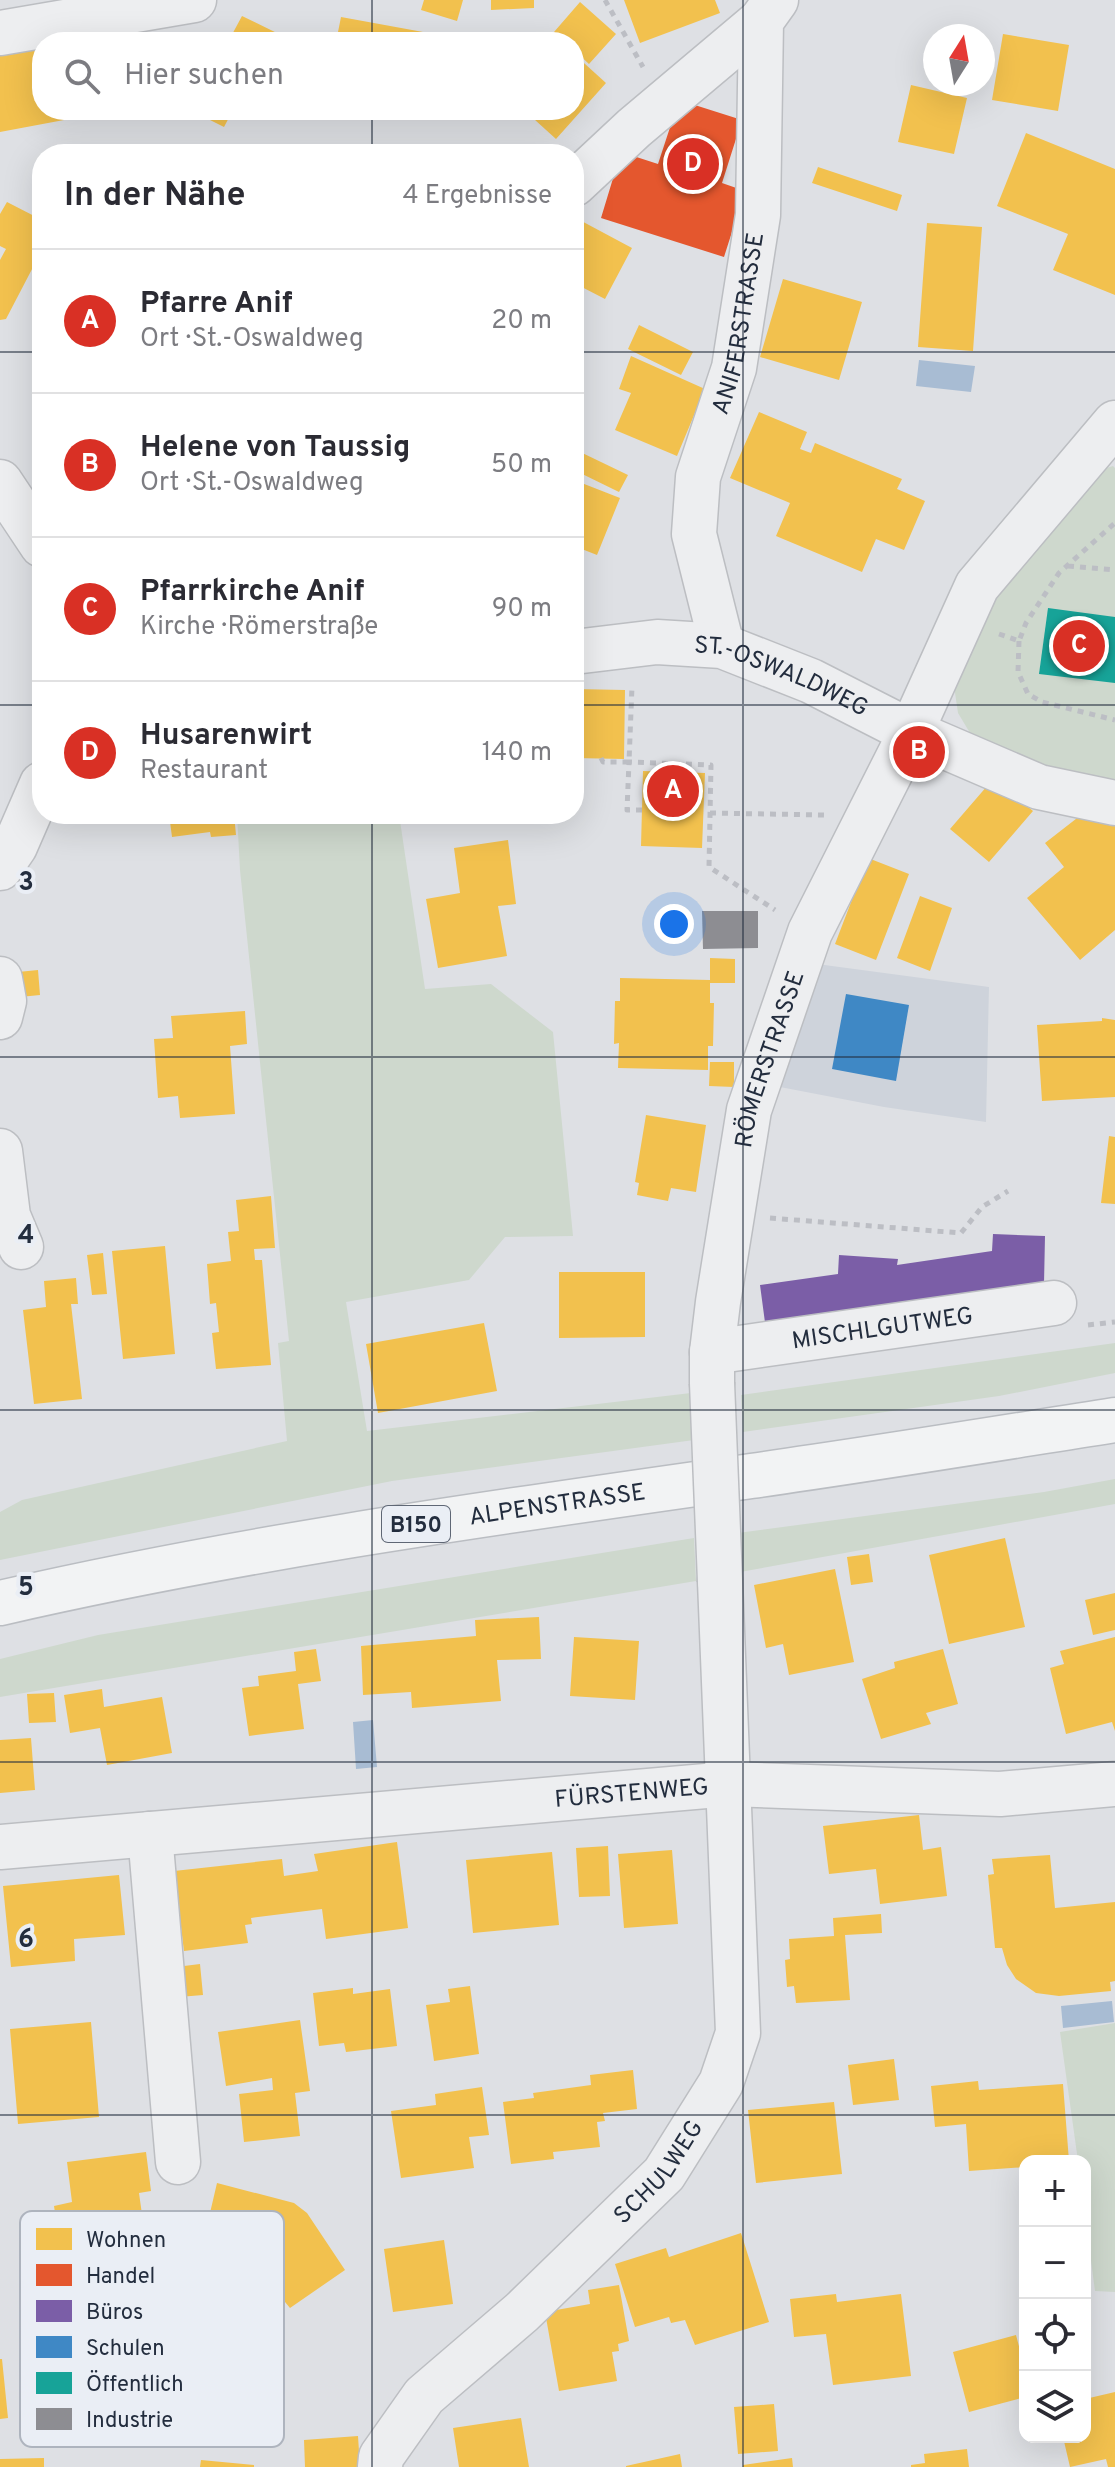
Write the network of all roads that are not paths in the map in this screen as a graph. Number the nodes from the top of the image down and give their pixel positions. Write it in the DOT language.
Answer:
graph roads {
  1 [pos="194,0"];
  2 [pos="769,10"];
  3 [pos="0,33"];
  4 [pos="584,175"];
  5 [pos="1115,423"];
  6 [pos="0,482"];
  7 [pos="32,530"];
  8 [pos="722,646"];
  9 [pos="584,651"];
  10 [pos="911,732"];
  11 [pos="1115,803"];
  12 [pos="32,807"];
  13 [pos="0,868"];
  14 [pos="0,979"];
  15 [pos="0,1017"];
  16 [pos="0,1151"];
  17 [pos="21,1247"];
  18 [pos="1054,1303"];
  19 [pos="712,1368"];
  20 [pos="1115,1420"];
  21 [pos="0,1603"];
  22 [pos="729,1784"];
  23 [pos="1115,1784"];
  24 [pos="150,1834"];
  25 [pos="0,1847"];
  26 [pos="178,2162"];
  27 [pos="380,2467"];
  1 -- 3 [label="street"];
  2 -- 4 [label="street"];
  2 -- 8 [label="street, ANIFERSTRASSE"];
  5 -- 10 [label="street, RÖMERSTRASSE"];
  6 -- 7 [label="street"];
  8 -- 9 [label="street, ST.-OSWALDWEG"];
  8 -- 10 [label="street, ST.-OSWALDWEG"];
  10 -- 11 [label="street, ST.-OSWALDWEG"];
  10 -- 19 [label="street, RÖMERSTRASSE"];
  12 -- 13 [label="street"];
  14 -- 15 [label="street"];
  16 -- 17 [label="street"];
  18 -- 19 [label="street, MISCHLGUTWEG"];
  19 -- 22 [label="street, RÖMERSTRASSE, bridge"];
  20 -- 21 [label="main road, ALPENSTRASSE / B150"];
  22 -- 23 [label="street, FÜRSTENWEG"];
  22 -- 24 [label="street, FÜRSTENWEG"];
  22 -- 27 [label="street, SCHULWEG"];
  24 -- 25 [label="street, FÜRSTENWEG"];
  24 -- 26 [label="street"];
}
